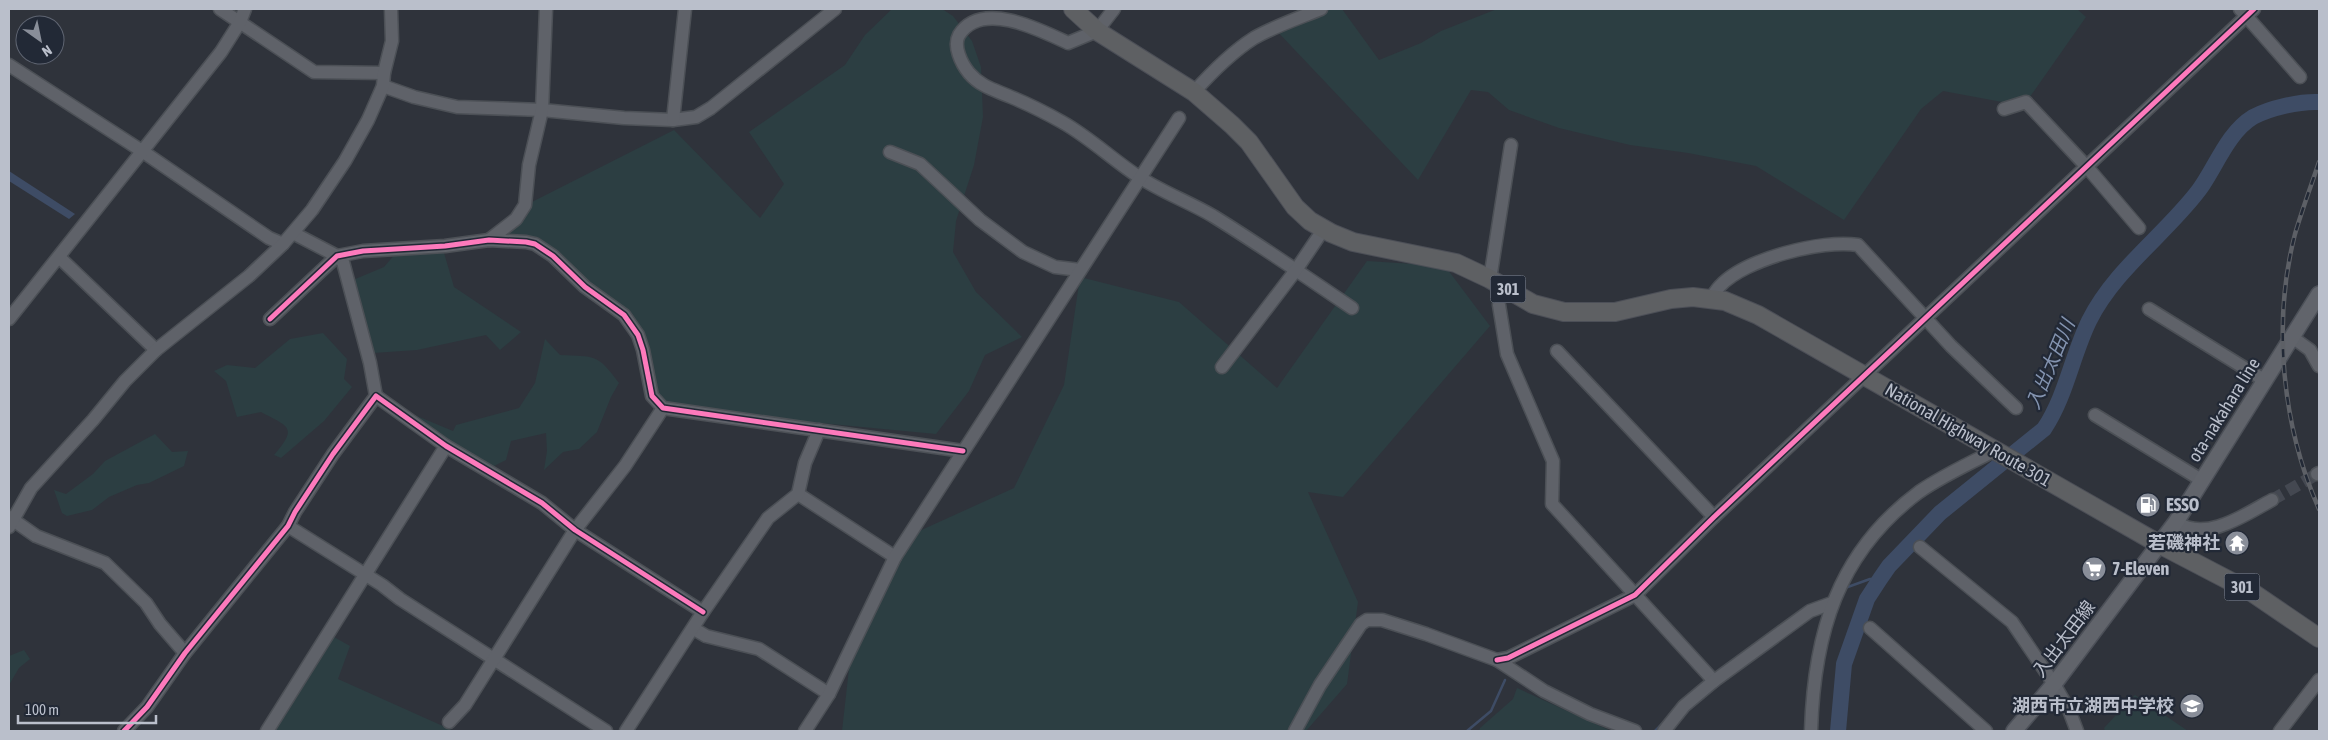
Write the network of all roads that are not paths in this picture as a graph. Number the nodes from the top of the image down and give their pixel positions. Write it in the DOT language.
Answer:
graph roads {
  1 [pos="220,9"];
  2 [pos="245,9"];
  3 [pos="391,9"];
  4 [pos="546,9"];
  5 [pos="685,9"];
  6 [pos="835,9"];
  7 [pos="1073,9"];
  8 [pos="1114,9"];
  9 [pos="1321,9"];
  10 [pos="2247,11"];
  11 [pos="240,22"];
  12 [pos="1097,31"];
  13 [pos="9,66"];
  14 [pos="2300,77"];
  15 [pos="384,80"];
  16 [pos="1194,92"];
  17 [pos="2004,109"];
  18 [pos="542,110"];
  19 [pos="1180,118"];
  20 [pos="673,120"];
  21 [pos="1511,145"];
  22 [pos="142,151"];
  23 [pos="890,152"];
  24 [pos="2087,167"];
  25 [pos="1140,178"];
  26 [pos="2139,228"];
  27 [pos="1323,230"];
  28 [pos="293,233"];
  29 [pos="489,240"];
  30 [pos="283,244"];
  31 [pos="337,256"];
  32 [pos="59,257"];
  33 [pos="1080,270"];
  34 [pos="1296,270"];
  35 [pos="1490,279"];
  36 [pos="2319,294"];
  37 [pos="1711,298"];
  38 [pos="1499,305"];
  39 [pos="1352,308"];
  40 [pos="2149,309"];
  41 [pos="1926,318"];
  42 [pos="9,319"];
  43 [pos="270,319"];
  44 [pos="2292,337"];
  45 [pos="156,350"];
  46 [pos="1557,350"];
  47 [pos="2319,366"];
  48 [pos="1222,367"];
  49 [pos="1865,376"];
  50 [pos="2264,380"];
  51 [pos="376,396"];
  52 [pos="663,408"];
  53 [pos="2016,408"];
  54 [pos="2095,415"];
  55 [pos="819,430"];
  56 [pos="446,446"];
  57 [pos="1996,450"];
  58 [pos="963,452"];
  59 [pos="2203,481"];
  60 [pos="798,494"];
  61 [pos="2272,500"];
  62 [pos="1714,516"];
  63 [pos="10,521"];
  64 [pos="2176,522"];
  65 [pos="288,526"];
  66 [pos="575,530"];
  67 [pos="2159,544"];
  68 [pos="1920,547"];
  69 [pos="895,557"];
  70 [pos="365,576"];
  71 [pos="1634,595"];
  72 [pos="1832,603"];
  73 [pos="703,612"];
  74 [pos="1870,628"];
  75 [pos="694,629"];
  76 [pos="2319,638"];
  77 [pos="185,653"];
  78 [pos="495,659"];
  79 [pos="1497,660"];
  80 [pos="2319,680"];
  81 [pos="1714,681"];
  82 [pos="2054,684"];
  83 [pos="829,694"];
  84 [pos="449,722"];
  85 [pos="124,731"];
  86 [pos="267,731"];
  87 [pos="606,731"];
  88 [pos="626,731"];
  89 [pos="805,731"];
  90 [pos="1295,731"];
  91 [pos="1636,731"];
  92 [pos="1664,731"];
  93 [pos="1811,731"];
  94 [pos="1986,731"];
  95 [pos="2014,731"];
  96 [pos="2077,731"];
  97 [pos="2280,731"];
  1 -- 11 [label="street"];
  2 -- 11 [label="street"];
  3 -- 15 [label="street"];
  4 -- 18 [label="street"];
  5 -- 20 [label="street"];
  6 -- 20 [label="street"];
  7 -- 12 [label="highway, National Highway Route 301 / 301"];
  8 -- 12 [label="street"];
  9 -- 16 [label="street"];
  10 -- 14 [label="street"];
  10 -- 24 [label="street"];
  11 -- 15 [label="street"];
  11 -- 22 [label="street"];
  12 -- 16 [label="highway, National Highway Route 301 / 301"];
  12 -- 25 [label="street"];
  13 -- 22 [label="street"];
  15 -- 18 [label="street"];
  15 -- 28 [label="street"];
  16 -- 27 [label="highway, National Highway Route 301 / 301"];
  17 -- 24 [label="street"];
  18 -- 20 [label="street"];
  18 -- 29 [label="street"];
  19 -- 25 [label="street"];
  21 -- 35 [label="street"];
  22 -- 30 [label="street"];
  22 -- 32 [label="street"];
  23 -- 33 [label="street"];
  24 -- 26 [label="street"];
  24 -- 41 [label="street"];
  25 -- 33 [label="street"];
  25 -- 34 [label="street"];
  27 -- 34 [label="street"];
  27 -- 35 [label="highway, National Highway Route 301 / 301"];
  28 -- 30 [label="street"];
  28 -- 31 [label="street"];
  29 -- 31 [label="street"];
  29 -- 52 [label="street"];
  30 -- 45 [label="street"];
  31 -- 43 [label="street"];
  31 -- 51 [label="street"];
  32 -- 42 [label="street"];
  32 -- 45 [label="street"];
  33 -- 58 [label="street"];
  34 -- 39 [label="street"];
  34 -- 48 [label="street"];
  35 -- 37 [label="highway, National Highway Route 301 / 301"];
  36 -- 44 [label="main road, ota-nakahara line"];
  37 -- 41 [label="street"];
  37 -- 49 [label="highway, National Highway Route 301 / 301"];
  38 -- 71 [label="street"];
  40 -- 50 [label="street"];
  41 -- 49 [label="street"];
  41 -- 53 [label="street"];
  44 -- 47 [label="street"];
  44 -- 50 [label="main road, ota-nakahara line"];
  45 -- 63 [label="street"];
  46 -- 62 [label="street"];
  49 -- 57 [label="highway, National Highway Route 301 / 301"];
  49 -- 62 [label="street"];
  50 -- 59 [label="main road, ota-nakahara line"];
  51 -- 56 [label="street"];
  51 -- 65 [label="street"];
  52 -- 55 [label="street"];
  52 -- 66 [label="street"];
  54 -- 59 [label="street"];
  55 -- 58 [label="street"];
  55 -- 60 [label="street"];
  56 -- 66 [label="street"];
  56 -- 70 [label="street"];
  57 -- 67 [label="highway, National Highway Route 301 / 301"];
  57 -- 72 [label="street"];
  58 -- 69 [label="street"];
  59 -- 64 [label="main road, ota-nakahara line"];
  60 -- 69 [label="street"];
  60 -- 73 [label="street"];
  61 -- 64 [label="street"];
  62 -- 71 [label="street"];
  63 -- 77 [label="street"];
  64 -- 67 [label="main road, ota-nakahara line"];
  65 -- 70 [label="street"];
  65 -- 77 [label="street"];
  66 -- 73 [label="street"];
  66 -- 78 [label="street"];
  67 -- 76 [label="highway, National Highway Route 301 / 301"];
  67 -- 82 [label="main road, 入出太田線"];
  68 -- 82 [label="street"];
  69 -- 83 [label="street"];
  70 -- 78 [label="street"];
  70 -- 86 [label="street"];
  71 -- 79 [label="street"];
  71 -- 81 [label="street"];
  72 -- 81 [label="street"];
  72 -- 93 [label="street"];
  73 -- 75 [label="street"];
  74 -- 94 [label="street"];
  75 -- 83 [label="street"];
  75 -- 88 [label="street"];
  77 -- 85 [label="street"];
  78 -- 84 [label="street"];
  78 -- 87 [label="street"];
  79 -- 90 [label="street"];
  79 -- 91 [label="street"];
  80 -- 97 [label="street"];
  81 -- 92 [label="street"];
  82 -- 95 [label="main road, 入出太田線"];
  82 -- 96 [label="street"];
  83 -- 89 [label="street"];
}
